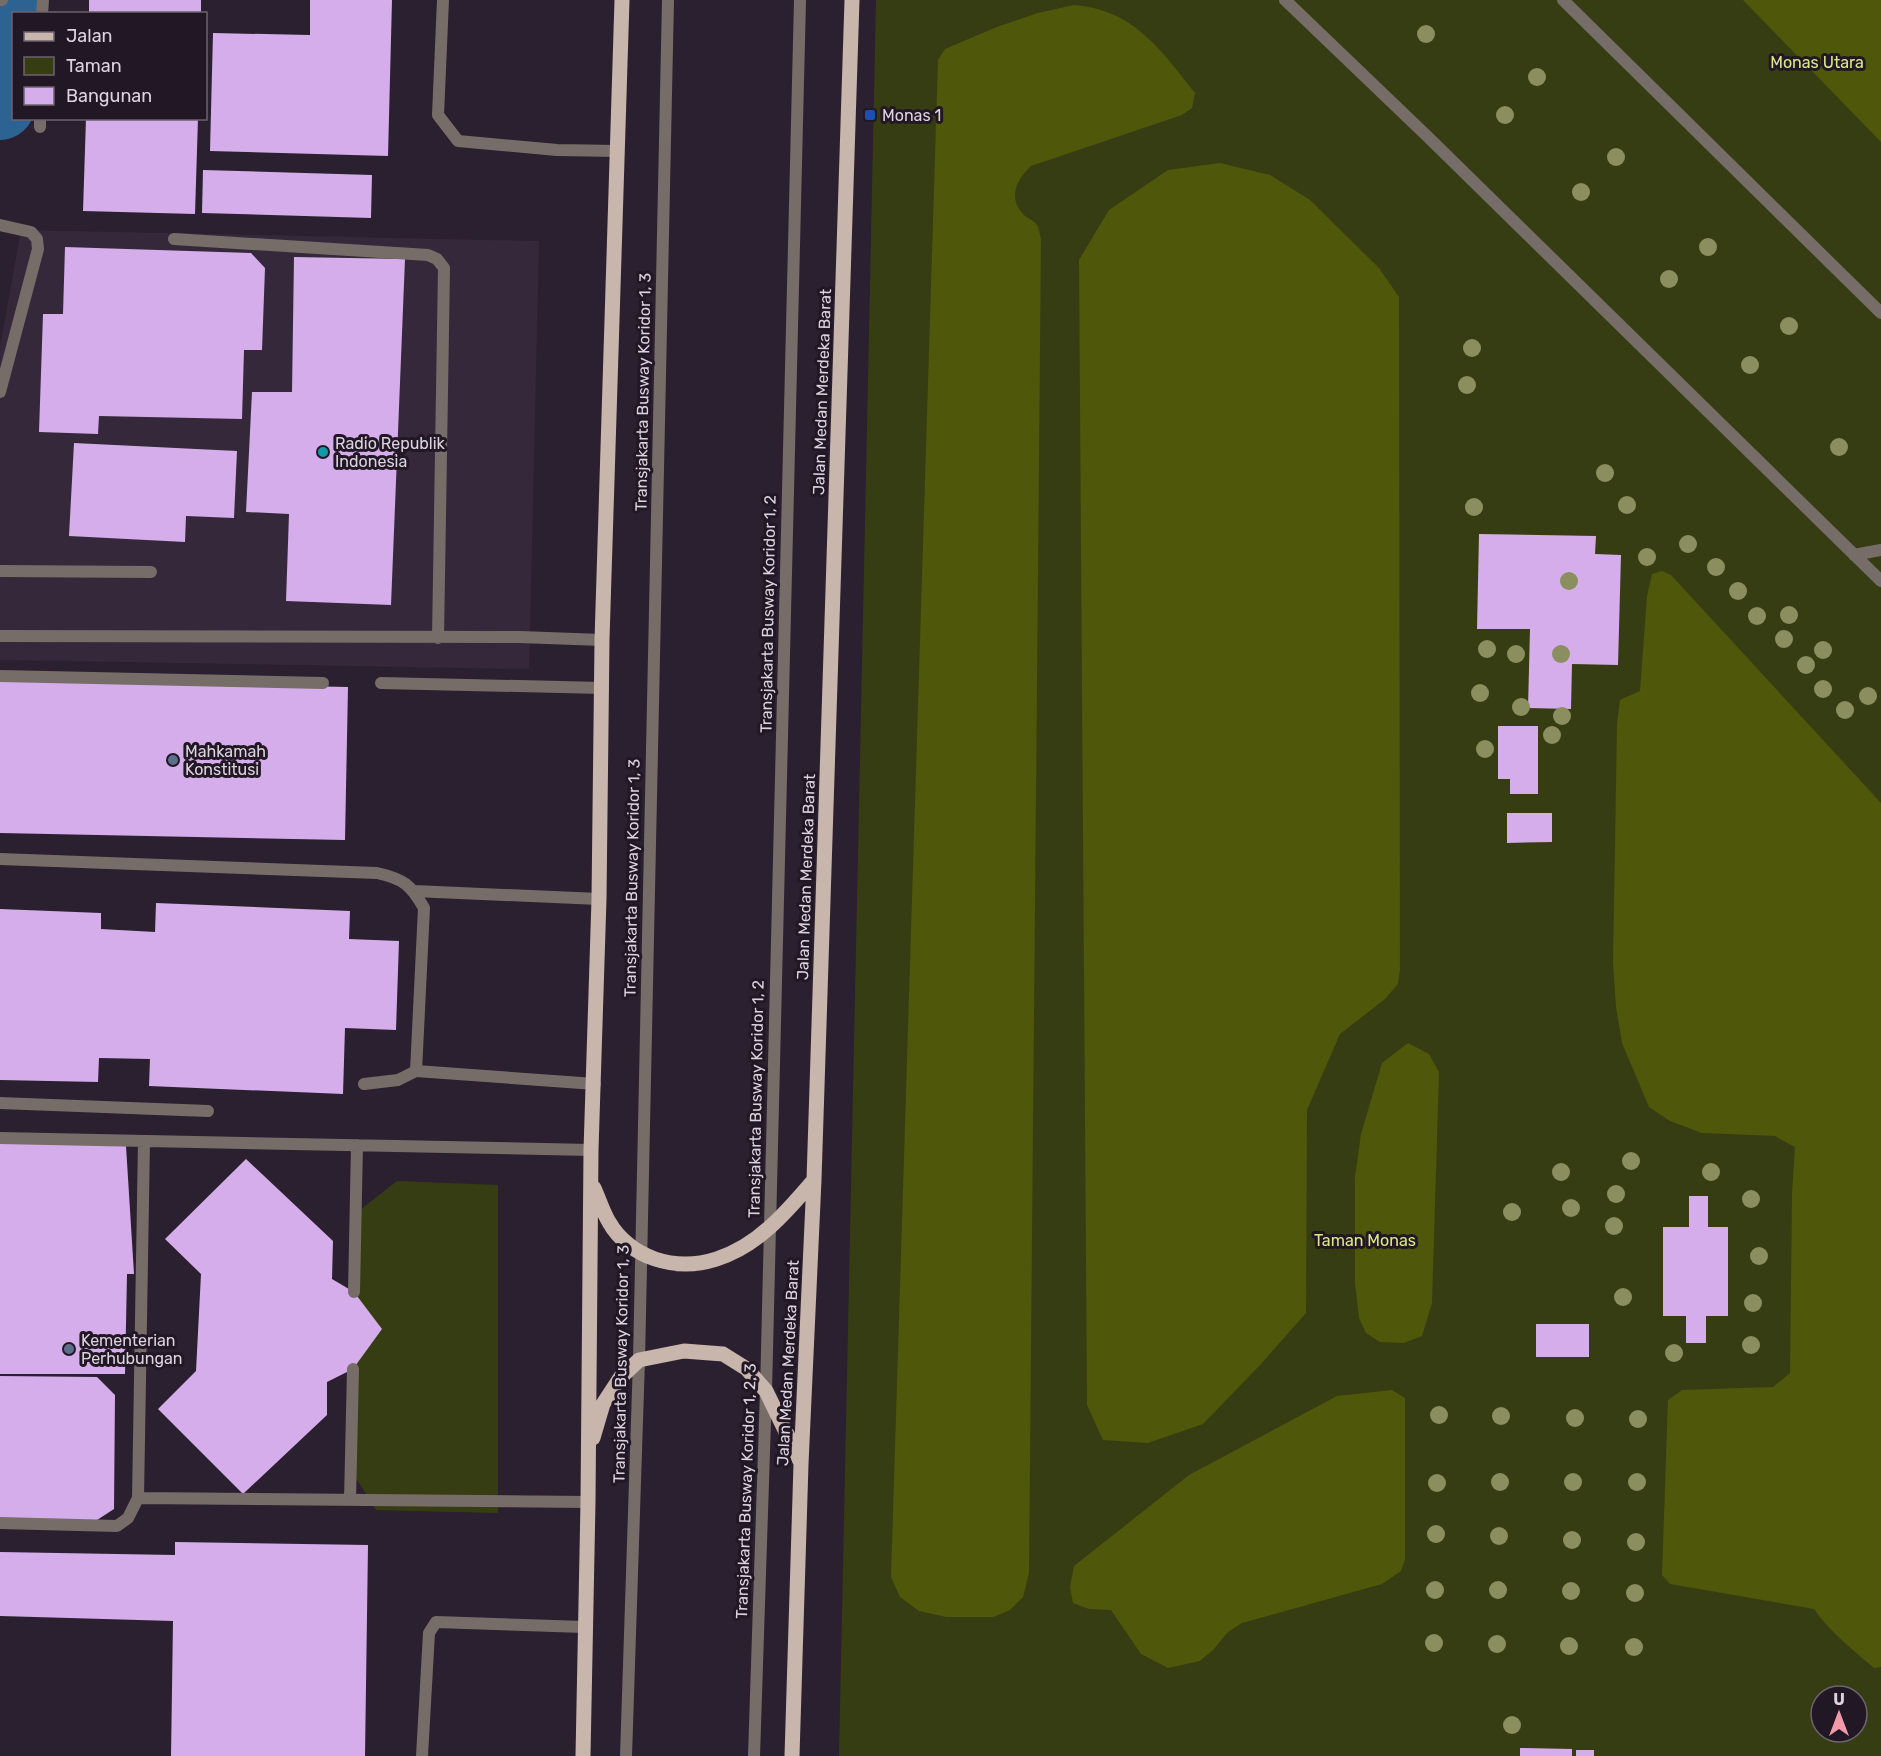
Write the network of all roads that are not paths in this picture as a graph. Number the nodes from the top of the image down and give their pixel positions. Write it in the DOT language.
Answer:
graph roads {
  1 [pos="443,0"];
  2 [pos="622,0"];
  3 [pos="668,0"];
  4 [pos="800,0"];
  5 [pos="852,0"];
  6 [pos="1285,0"];
  7 [pos="1563,0"];
  8 [pos="618,151"];
  9 [pos="1,225"];
  10 [pos="174,239"];
  11 [pos="1881,313"];
  12 [pos="0,392"];
  13 [pos="1881,550"];
  14 [pos="1854,555"];
  15 [pos="0,571"];
  16 [pos="151,572"];
  17 [pos="1881,581"];
  18 [pos="0,636"];
  19 [pos="438,638"];
  20 [pos="602,640"];
  21 [pos="0,676"];
  22 [pos="323,683"];
  23 [pos="381,683"];
  24 [pos="603,688"];
  25 [pos="0,859"];
  26 [pos="414,891"];
  27 [pos="599,898"];
  28 [pos="416,1071"];
  29 [pos="364,1084"];
  30 [pos="595,1084"];
  31 [pos="0,1103"];
  32 [pos="207,1111"];
  33 [pos="0,1138"];
  34 [pos="144,1141"];
  35 [pos="357,1145"];
  36 [pos="591,1150"];
  37 [pos="814,1180"];
  38 [pos="592,1183"];
  39 [pos="769,1228"];
  40 [pos="640,1254"];
  41 [pos="354,1293"];
  42 [pos="639,1360"];
  43 [pos="353,1369"];
  44 [pos="766,1391"];
  45 [pos="588,1455"];
  46 [pos="801,1464"];
  47 [pos="138,1498"];
  48 [pos="350,1500"];
  49 [pos="588,1502"];
  50 [pos="0,1523"];
  51 [pos="584,1627"];
  52 [pos="422,1756"];
  53 [pos="583,1756"];
  54 [pos="626,1756"];
  55 [pos="754,1756"];
  56 [pos="792,1756"];
  1 -- 8 [label="street"];
  2 -- 8 [label="main road"];
  3 -- 40 [label="street, Transjakarta Busway Koridor 1, 3"];
  4 -- 39 [label="street, Transjakarta Busway Koridor 1, 2"];
  5 -- 37 [label="main road, Jalan Medan Merdeka Barat"];
  6 -- 14 [label="street"];
  7 -- 11 [label="street"];
  8 -- 20 [label="main road"];
  9 -- 12 [label="street"];
  10 -- 19 [label="street"];
  13 -- 14 [label="street"];
  14 -- 17 [label="street"];
  15 -- 16 [label="street"];
  18 -- 19 [label="street"];
  19 -- 20 [label="street"];
  20 -- 24 [label="main road"];
  21 -- 22 [label="street"];
  23 -- 24 [label="street"];
  24 -- 27 [label="main road"];
  25 -- 26 [label="street"];
  26 -- 27 [label="street"];
  26 -- 28 [label="street"];
  27 -- 30 [label="main road"];
  28 -- 29 [label="street"];
  28 -- 30 [label="street"];
  30 -- 36 [label="main road"];
  31 -- 32 [label="street"];
  33 -- 34 [label="street"];
  34 -- 35 [label="street"];
  34 -- 47 [label="street"];
  35 -- 36 [label="street"];
  35 -- 41 [label="street"];
  36 -- 38 [label="main road"];
  37 -- 39 [label="main road"];
  37 -- 46 [label="main road, Jalan Medan Merdeka Barat"];
  38 -- 40 [label="main road"];
  38 -- 45 [label="main road"];
  39 -- 40 [label="main road"];
  39 -- 44 [label="street, Transjakarta Busway Koridor 1, 2, 3"];
  40 -- 42 [label="street, Transjakarta Busway Koridor 1, 3"];
  42 -- 44 [label="main road"];
  42 -- 45 [label="main road"];
  42 -- 54 [label="street, Transjakarta Busway Koridor 1, 3"];
  43 -- 48 [label="street"];
  44 -- 46 [label="main road"];
  44 -- 55 [label="street, Transjakarta Busway Koridor 1, 2, 3"];
  45 -- 49 [label="main road"];
  46 -- 56 [label="main road, Jalan Medan Merdeka Barat"];
  47 -- 48 [label="street"];
  47 -- 50 [label="street"];
  48 -- 49 [label="street"];
  49 -- 51 [label="main road"];
  51 -- 52 [label="street"];
  51 -- 53 [label="main road"];
}
